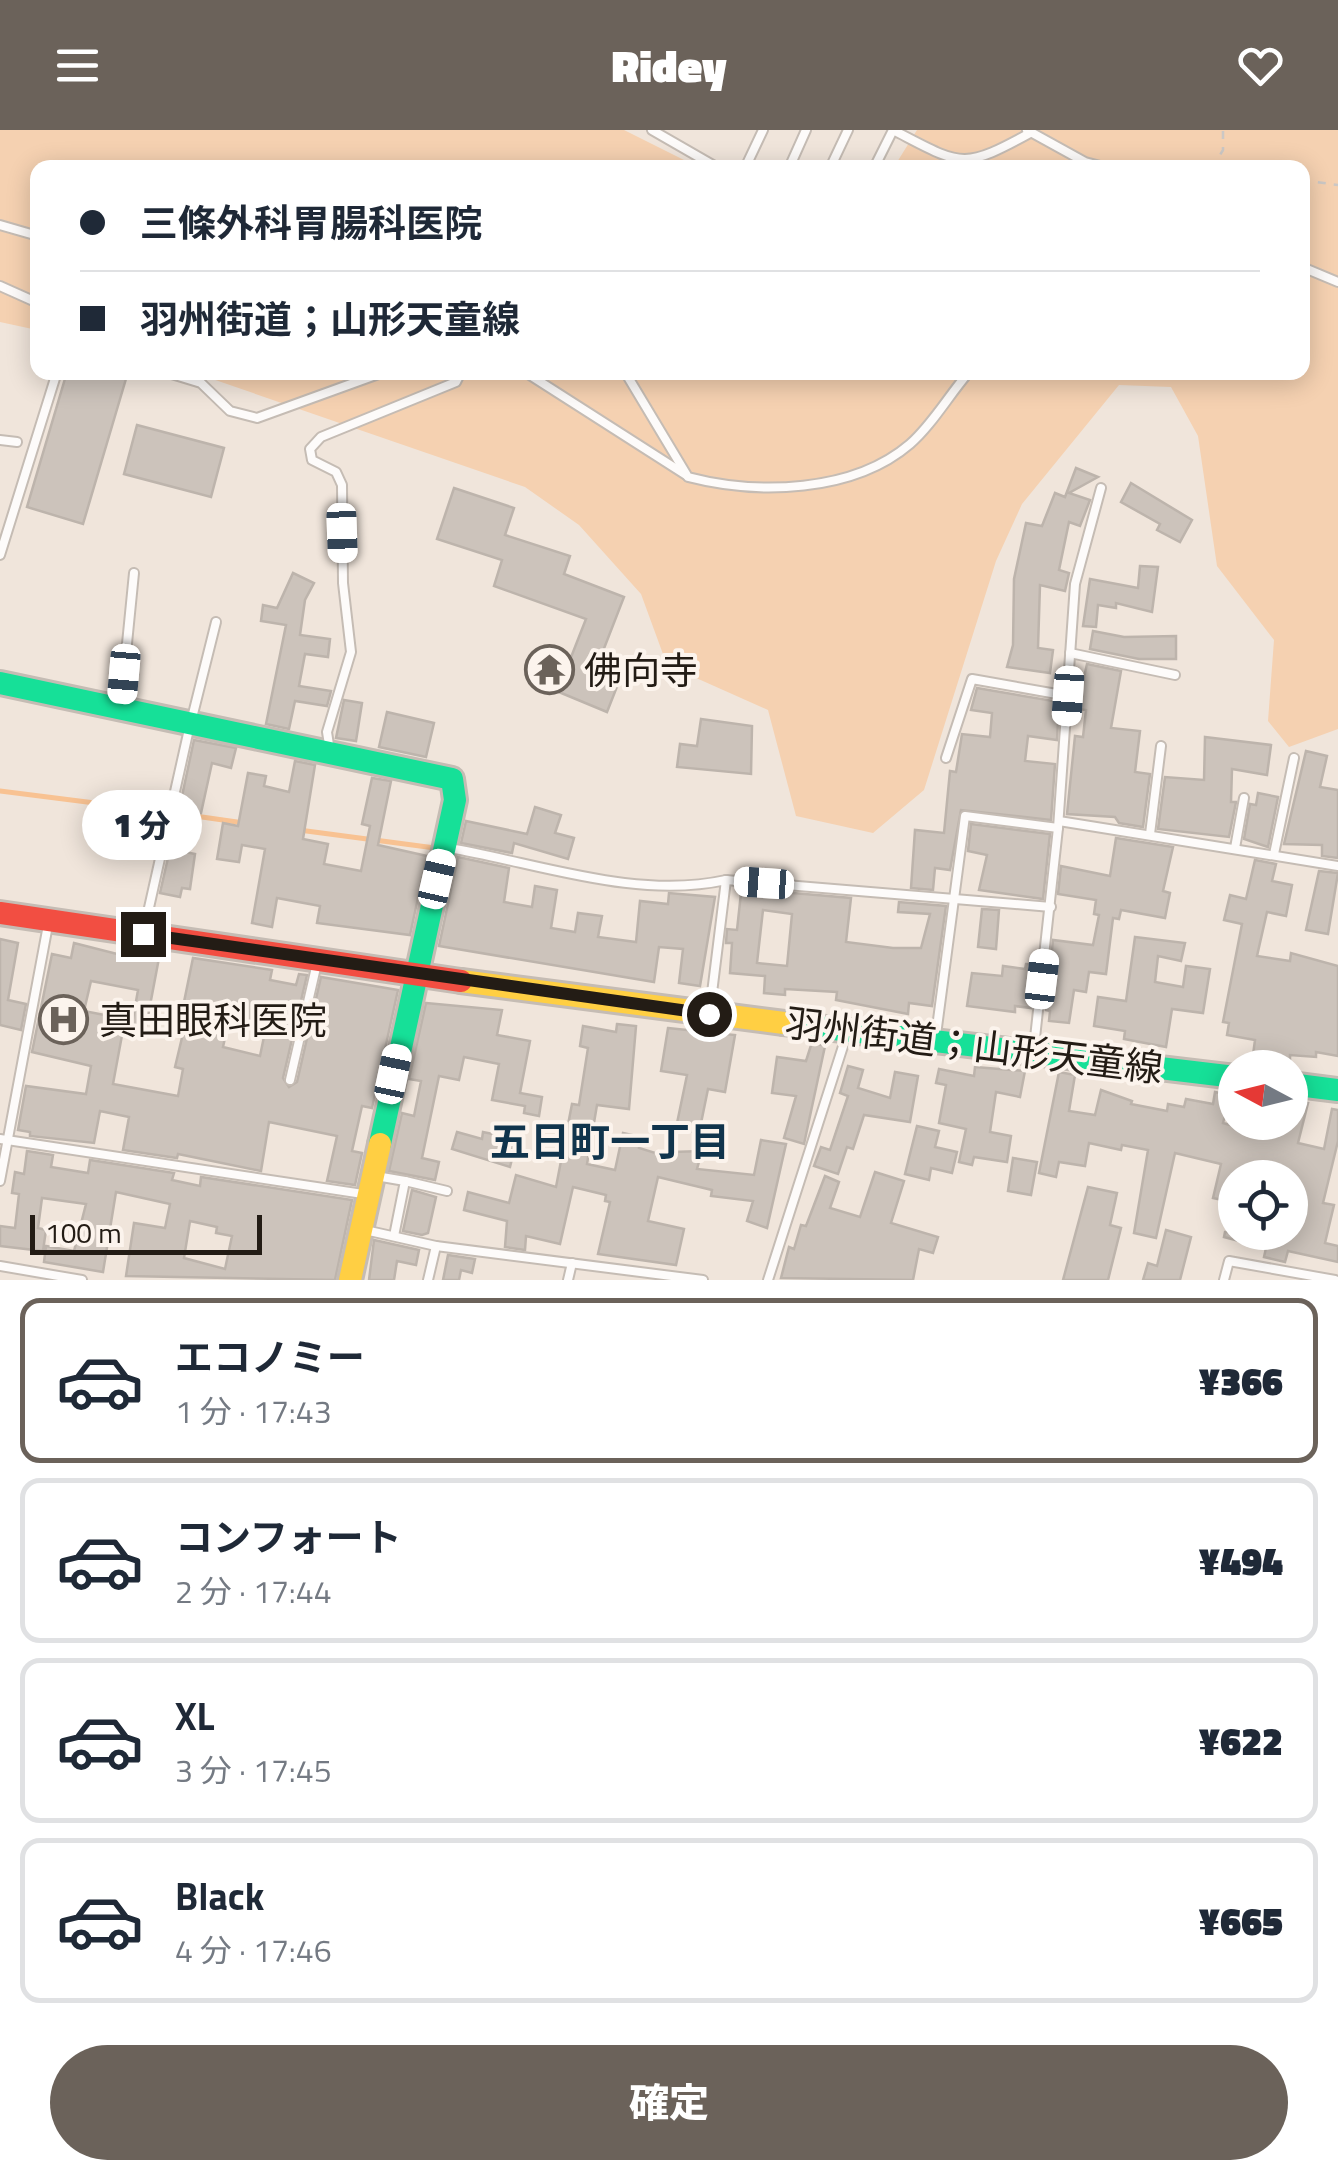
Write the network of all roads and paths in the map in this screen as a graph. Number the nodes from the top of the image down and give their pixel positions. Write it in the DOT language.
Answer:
graph roads {
  1 [pos="652,130"];
  2 [pos="763,130"];
  3 [pos="806,130"];
  4 [pos="848,130"];
  5 [pos="1223,130"];
  6 [pos="1028,132"];
  7 [pos="704,160"];
  8 [pos="749,160"];
  9 [pos="793,160"];
  10 [pos="834,160"];
  11 [pos="878,160"];
  12 [pos="960,160"];
  13 [pos="982,160"];
  14 [pos="1081,160"];
  15 [pos="1217,160"];
  16 [pos="1310,181"];
  17 [pos="1338,185"];
  18 [pos="0,225"];
  19 [pos="30,234"];
  20 [pos="1310,270"];
  21 [pos="1338,282"];
  22 [pos="0,286"];
  23 [pos="30,300"];
  24 [pos="55,380"];
  25 [pos="191,380"];
  26 [pos="362,380"];
  27 [pos="457,380"];
  28 [pos="538,380"];
  29 [pos="630,380"];
  30 [pos="962,380"];
  31 [pos="0,440"];
  32 [pos="17,442"];
  33 [pos="688,477"];
  34 [pos="1101,488"];
  35 [pos="0,554"];
  36 [pos="134,573"];
  37 [pos="216,622"];
  38 [pos="1070,653"];
  39 [pos="1175,674"];
  40 [pos="0,682"];
  41 [pos="1068,696"];
  42 [pos="120,708"];
  43 [pos="190,724"];
  44 [pos="1161,746"];
  45 [pos="330,750"];
  46 [pos="946,758"];
  47 [pos="1294,758"];
  48 [pos="1244,798"];
  49 [pos="1059,825"];
  50 [pos="1150,834"];
  51 [pos="444,847"];
  52 [pos="1236,848"];
  53 [pos="1274,854"];
  54 [pos="1338,866"];
  55 [pos="726,880"];
  56 [pos="955,896"];
  57 [pos="1051,906"];
  58 [pos="0,913"];
  59 [pos="49,921"];
  60 [pos="143,934"];
  61 [pos="318,959"];
  62 [pos="414,973"];
  63 [pos="709,1014"];
  64 [pos="848,1030"];
  65 [pos="935,1040"];
  66 [pos="1034,1051"];
  67 [pos="1218,1075"];
  68 [pos="290,1080"];
  69 [pos="1308,1086"];
  70 [pos="1338,1090"];
  71 [pos="3,1140"];
  72 [pos="0,1181"];
  73 [pos="405,1182"];
  74 [pos="370,1185"];
  75 [pos="446,1191"];
  76 [pos="361,1229"];
  77 [pos="394,1236"];
  78 [pos="436,1246"];
  79 [pos="572,1263"];
  80 [pos="0,1266"];
  81 [pos="25,1270"];
  82 [pos="22,1280"];
  83 [pos="82,1280"];
  84 [pos="350,1280"];
  85 [pos="428,1280"];
  86 [pos="568,1280"];
  87 [pos="703,1280"];
  88 [pos="768,1280"];
  89 [pos="1224,1280"];
  90 [pos="1335,1280"];
  1 -- 7 [label="lane"];
  2 -- 8 [label="lane"];
  3 -- 9 [label="lane"];
  4 -- 10 [label="lane"];
  5 -- 15 [label="path"];
  6 -- 13 [label="lane"];
  6 -- 14 [label="lane"];
  11 -- 12 [label="lane"];
  16 -- 17 [label="path"];
  18 -- 19 [label="lane"];
  20 -- 21 [label="lane"];
  22 -- 23 [label="lane"];
  24 -- 35 [label="lane"];
  25 -- 26 [label="lane"];
  27 -- 45 [label="lane"];
  28 -- 33 [label="lane"];
  29 -- 33 [label="lane"];
  30 -- 33 [label="lane"];
  31 -- 32 [label="lane"];
  34 -- 38 [label="lane"];
  36 -- 42 [label="lane"];
  37 -- 43 [label="lane"];
  38 -- 39 [label="lane"];
  38 -- 41 [label="lane"];
  40 -- 42 [label="main road"];
  41 -- 46 [label="lane"];
  41 -- 49 [label="lane"];
  42 -- 43 [label="main road"];
  43 -- 45 [label="main road"];
  43 -- 60 [label="lane"];
  44 -- 50 [label="lane"];
  45 -- 51 [label="main road"];
  47 -- 53 [label="lane"];
  48 -- 52 [label="lane"];
  49 -- 50 [label="lane"];
  49 -- 56 [label="lane"];
  49 -- 57 [label="lane"];
  50 -- 52 [label="lane"];
  51 -- 55 [label="lane"];
  51 -- 62 [label="main road"];
  52 -- 53 [label="lane"];
  53 -- 54 [label="lane"];
  55 -- 56 [label="lane"];
  55 -- 63 [label="lane"];
  56 -- 57 [label="lane"];
  56 -- 65 [label="lane"];
  57 -- 66 [label="lane"];
  58 -- 59 [label="main road, 羽州街道；山形天童線"];
  59 -- 60 [label="main road, 羽州街道；山形天童線"];
  59 -- 71 [label="lane"];
  60 -- 61 [label="main road, 羽州街道；山形天童線"];
  61 -- 62 [label="main road, 羽州街道；山形天童線"];
  61 -- 68 [label="lane"];
  62 -- 63 [label="main road, 羽州街道；山形天童線"];
  62 -- 74 [label="main road"];
  63 -- 64 [label="main road, 羽州街道；山形天童線"];
  64 -- 65 [label="main road, 羽州街道；山形天童線"];
  64 -- 88 [label="lane"];
  65 -- 66 [label="main road, 羽州街道；山形天童線"];
  66 -- 67 [label="main road, 羽州街道；山形天童線"];
  69 -- 70 [label="main road"];
  71 -- 72 [label="lane"];
  71 -- 74 [label="lane"];
  73 -- 74 [label="lane"];
  73 -- 75 [label="lane"];
  73 -- 77 [label="lane"];
  74 -- 76 [label="main road"];
  76 -- 77 [label="lane"];
  76 -- 84 [label="main road"];
  77 -- 78 [label="lane"];
  78 -- 79 [label="lane"];
  78 -- 85 [label="lane"];
  79 -- 86 [label="lane"];
  79 -- 87 [label="lane"];
  80 -- 81 [label="lane"];
  81 -- 82 [label="lane"];
  81 -- 83 [label="lane"];
  89 -- 90 [label="lane"];
}
